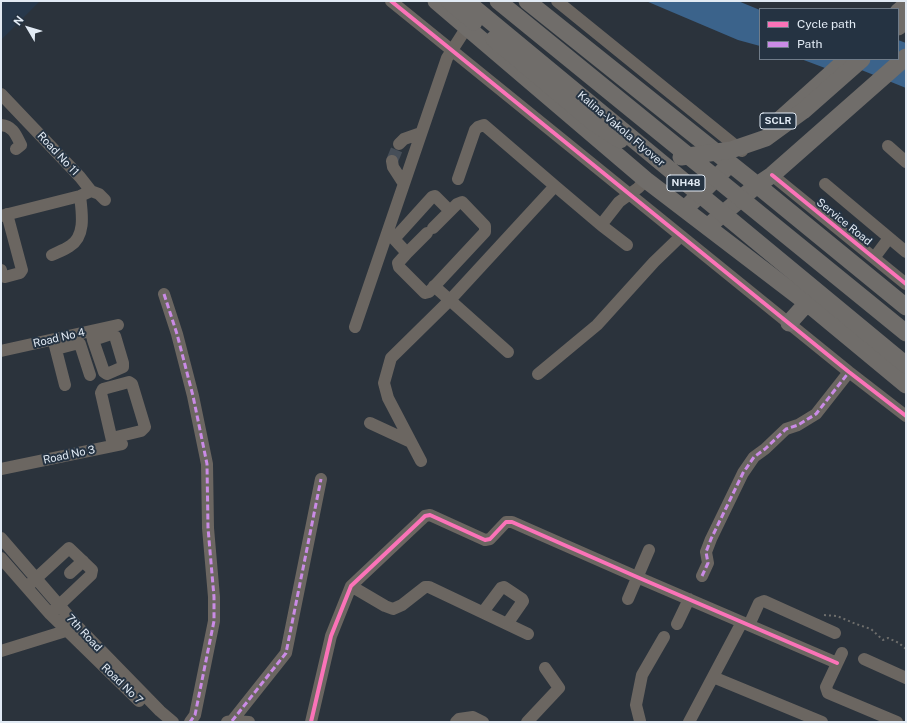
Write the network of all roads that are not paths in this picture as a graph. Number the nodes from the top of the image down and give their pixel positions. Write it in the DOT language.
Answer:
graph roads {
  1 [pos="391,1"];
  2 [pos="436,1"];
  3 [pos="449,1"];
  4 [pos="466,1"];
  5 [pos="498,1"];
  6 [pos="527,1"];
  7 [pos="557,1"];
  8 [pos="467,27"];
  9 [pos="451,50"];
  10 [pos="906,57"];
  11 [pos="846,60"];
  12 [pos="861,60"];
  13 [pos="4,100"];
  14 [pos="1,125"];
  15 [pos="421,133"];
  16 [pos="399,144"];
  17 [pos="888,146"];
  18 [pos="16,149"];
  19 [pos="743,152"];
  20 [pos="392,161"];
  21 [pos="906,162"];
  22 [pos="730,164"];
  23 [pos="772,175"];
  24 [pos="458,179"];
  25 [pos="646,180"];
  26 [pos="404,184"];
  27 [pos="825,184"];
  28 [pos="757,185"];
  29 [pos="555,186"];
  30 [pos="85,194"];
  31 [pos="629,194"];
  32 [pos="106,200"];
  33 [pos="685,209"];
  34 [pos="450,211"];
  35 [pos="5,219"];
  36 [pos="601,225"];
  37 [pos="707,227"];
  38 [pos="681,236"];
  39 [pos="889,238"];
  40 [pos="627,245"];
  41 [pos="906,252"];
  42 [pos="407,253"];
  43 [pos="52,255"];
  44 [pos="874,258"];
  45 [pos="1,270"];
  46 [pos="906,284"];
  47 [pos="434,286"];
  48 [pos="164,294"];
  49 [pos="450,300"];
  50 [pos="807,303"];
  51 [pos="906,307"];
  52 [pos="789,323"];
  53 [pos="118,325"];
  54 [pos="355,328"];
  55 [pos="906,333"];
  56 [pos="55,344"];
  57 [pos="1,351"];
  58 [pos="508,352"];
  59 [pos="906,365"];
  60 [pos="849,372"];
  61 [pos="538,374"];
  62 [pos="90,375"];
  63 [pos="65,385"];
  64 [pos="906,385"];
  65 [pos="906,416"];
  66 [pos="370,423"];
  67 [pos="136,441"];
  68 [pos="113,442"];
  69 [pos="411,442"];
  70 [pos="421,461"];
  71 [pos="1,469"];
  72 [pos="321,479"];
  73 [pos="1,538"];
  74 [pos="649,550"];
  75 [pos="1,558"];
  76 [pos="82,561"];
  77 [pos="23,564"];
  78 [pos="5,570"];
  79 [pos="70,572"];
  80 [pos="702,576"];
  81 [pos="637,577"];
  82 [pos="36,579"];
  83 [pos="351,586"];
  84 [pos="26,588"];
  85 [pos="628,599"];
  86 [pos="689,599"];
  87 [pos="55,610"];
  88 [pos="483,612"];
  89 [pos="507,624"];
  90 [pos="677,624"];
  91 [pos="745,624"];
  92 [pos="78,627"];
  93 [pos="66,630"];
  94 [pos="835,633"];
  95 [pos="528,634"];
  96 [pos="664,637"];
  97 [pos="1,651"];
  98 [pos="864,659"];
  99 [pos="545,668"];
  100 [pos="713,676"];
  101 [pos="906,678"];
  102 [pos="229,721"];
  103 [pos="162,722"];
  104 [pos="173,722"];
  105 [pos="190,722"];
  106 [pos="249,722"];
  107 [pos="311,722"];
  108 [pos="456,722"];
  109 [pos="483,722"];
  110 [pos="527,722"];
  111 [pos="643,722"];
  112 [pos="689,722"];
  113 [pos="822,722"];
  114 [pos="897,722"];
  1 -- 9 [label="street"];
  2 -- 8 [label="highway"];
  3 -- 12 [label="highway, bridge"];
  4 -- 59 [label="highway, Kalina-Vakola Flyover / NH48, bridge"];
  5 -- 55 [label="highway, Kalina-Vakola Flyover / NH48, bridge"];
  6 -- 22 [label="highway"];
  7 -- 19 [label="street"];
  8 -- 9 [label="street"];
  8 -- 25 [label="highway"];
  9 -- 15 [label="street"];
  9 -- 31 [label="street"];
  10 -- 23 [label="highway"];
  11 -- 19 [label="highway, SCLR"];
  13 -- 30 [label="street, Road No 11"];
  14 -- 18 [label="street"];
  15 -- 16 [label="street"];
  15 -- 26 [label="street"];
  17 -- 21 [label="street"];
  19 -- 22 [label="highway, SCLR"];
  20 -- 26 [label="street"];
  22 -- 28 [label="highway"];
  22 -- 33 [label="highway, SCLR"];
  23 -- 28 [label="highway"];
  23 -- 44 [label="street, Service Road"];
  24 -- 29 [label="street"];
  25 -- 31 [label="street"];
  25 -- 33 [label="highway"];
  26 -- 54 [label="street"];
  27 -- 39 [label="street"];
  28 -- 37 [label="highway"];
  28 -- 51 [label="highway"];
  29 -- 36 [label="street"];
  29 -- 49 [label="street"];
  30 -- 32 [label="street"];
  30 -- 35 [label="street"];
  30 -- 43 [label="street"];
  31 -- 36 [label="street"];
  31 -- 38 [label="street"];
  33 -- 37 [label="highway"];
  34 -- 42 [label="street"];
  34 -- 42 [label="street"];
  34 -- 47 [label="street"];
  35 -- 45 [label="street"];
  36 -- 40 [label="street"];
  37 -- 50 [label="highway"];
  38 -- 52 [label="street"];
  38 -- 61 [label="street"];
  39 -- 41 [label="street"];
  39 -- 44 [label="street"];
  42 -- 47 [label="street"];
  44 -- 46 [label="street, Service Road"];
  47 -- 49 [label="street"];
  48 -- 105 [label="street"];
  49 -- 58 [label="street"];
  49 -- 69 [label="street"];
  50 -- 52 [label="highway"];
  50 -- 64 [label="highway"];
  52 -- 60 [label="street"];
  53 -- 56 [label="street, Road No 4"];
  56 -- 57 [label="street, Road No 4"];
  56 -- 62 [label="street"];
  56 -- 63 [label="street"];
  60 -- 65 [label="street"];
  60 -- 80 [label="street"];
  66 -- 69 [label="street"];
  67 -- 68 [label="street, Road No 3"];
  68 -- 68 [label="street"];
  68 -- 71 [label="street, Road No 3"];
  69 -- 70 [label="street"];
  72 -- 102 [label="street"];
  73 -- 77 [label="street, 7th Road"];
  74 -- 81 [label="street"];
  75 -- 78 [label="street, Road No 7"];
  76 -- 79 [label="street"];
  76 -- 82 [label="street"];
  76 -- 87 [label="street"];
  77 -- 78 [label="street"];
  77 -- 82 [label="street, 7th Road"];
  78 -- 84 [label="street, Road No 7"];
  81 -- 83 [label="street"];
  81 -- 85 [label="street"];
  81 -- 86 [label="street"];
  82 -- 84 [label="street"];
  82 -- 87 [label="street, 7th Road"];
  83 -- 88 [label="street"];
  83 -- 107 [label="street"];
  84 -- 87 [label="street, Road No 7"];
  86 -- 90 [label="street"];
  86 -- 91 [label="street"];
  87 -- 92 [label="street, 7th Road"];
  87 -- 93 [label="street, Road No 7"];
  88 -- 89 [label="street"];
  88 -- 89 [label="street"];
  89 -- 95 [label="street"];
  91 -- 94 [label="street"];
  91 -- 100 [label="street"];
  91 -- 114 [label="street"];
  92 -- 93 [label="street"];
  92 -- 104 [label="street, 7th Road"];
  93 -- 97 [label="street"];
  93 -- 103 [label="street, Road No 7"];
  96 -- 111 [label="street"];
  98 -- 101 [label="street"];
  99 -- 110 [label="street"];
  100 -- 112 [label="street"];
  100 -- 113 [label="street"];
  102 -- 106 [label="street"];
  108 -- 109 [label="street"];
}
